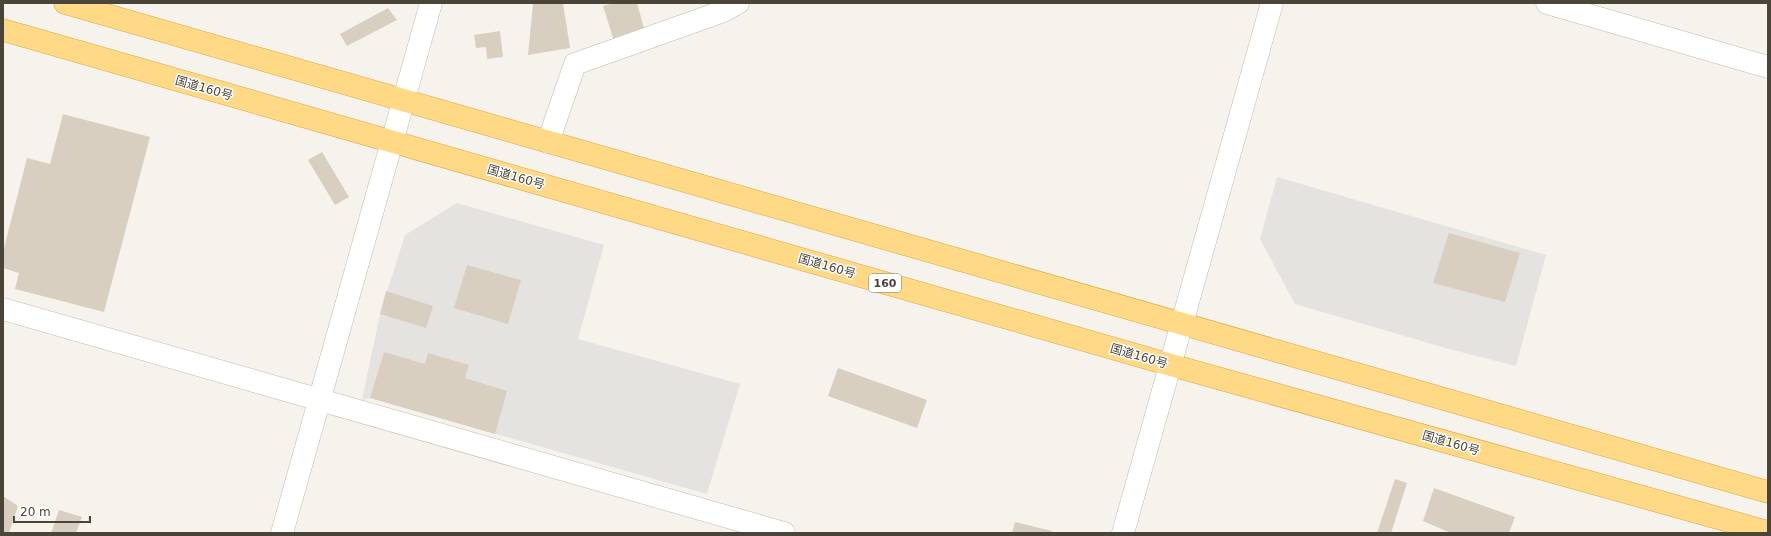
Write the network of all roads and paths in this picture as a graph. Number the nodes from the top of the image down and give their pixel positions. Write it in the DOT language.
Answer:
graph roads {
  1 [pos="65,3"];
  2 [pos="431,3"];
  3 [pos="738,3"];
  4 [pos="1272,3"];
  5 [pos="1547,3"];
  6 [pos="3,30"];
  7 [pos="1768,67"];
  8 [pos="404,99"];
  9 [pos="393,142"];
  10 [pos="548,142"];
  11 [pos="3,309"];
  12 [pos="1182,323"];
  13 [pos="1171,365"];
  14 [pos="320,399"];
  15 [pos="1768,492"];
  16 [pos="1768,532"];
  17 [pos="282,533"];
  18 [pos="784,533"];
  19 [pos="1123,533"];
  1 -- 8 [label="highway"];
  2 -- 8 [label="street"];
  3 -- 10 [label="street"];
  4 -- 12 [label="street"];
  5 -- 7 [label="street"];
  6 -- 9 [label="highway, 国道160号 / 160"];
  8 -- 9 [label="street"];
  8 -- 10 [label="highway"];
  9 -- 13 [label="highway, 国道160号 / 160"];
  9 -- 14 [label="street"];
  10 -- 12 [label="highway"];
  11 -- 14 [label="street"];
  12 -- 13 [label="street"];
  12 -- 15 [label="highway"];
  13 -- 16 [label="highway, 国道160号 / 160"];
  13 -- 19 [label="street"];
  14 -- 17 [label="street"];
  14 -- 18 [label="street"];
}
